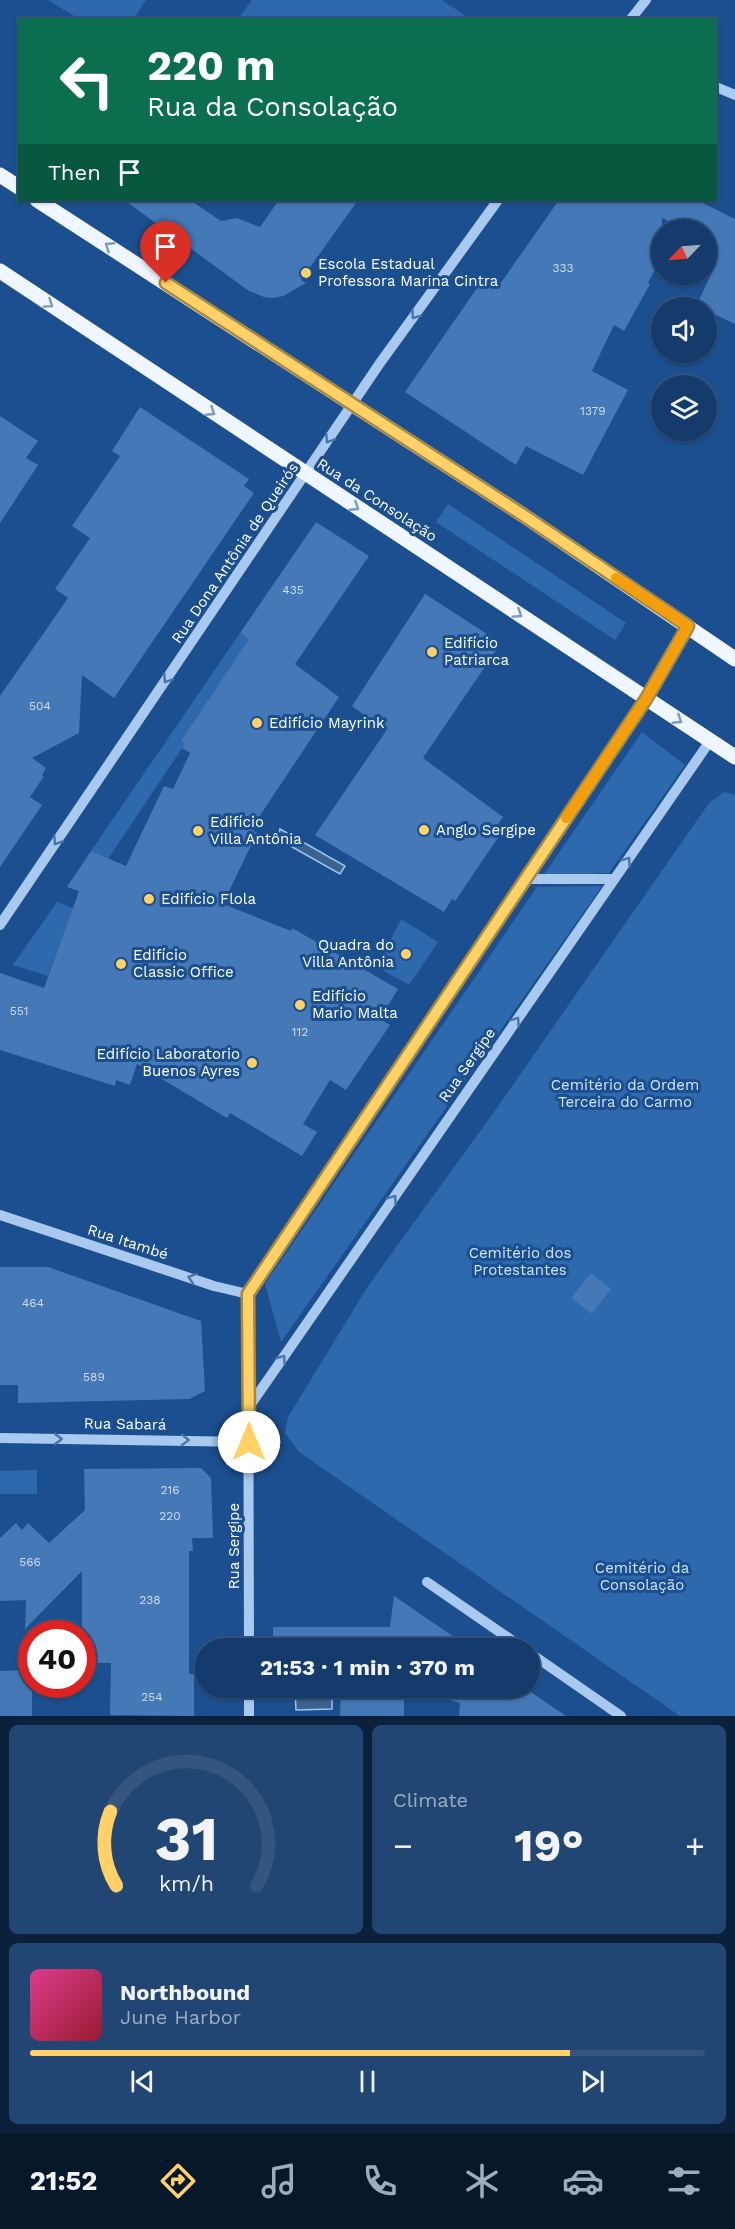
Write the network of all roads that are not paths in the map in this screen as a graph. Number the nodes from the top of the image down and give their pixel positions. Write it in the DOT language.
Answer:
graph roads {
  1 [pos="646,0"];
  2 [pos="632,18"];
  3 [pos="717,87"];
  4 [pos="735,95"];
  5 [pos="0,175"];
  6 [pos="18,187"];
  7 [pos="39,201"];
  8 [pos="497,201"];
  9 [pos="0,271"];
  10 [pos="352,404"];
  11 [pos="306,474"];
  12 [pos="688,626"];
  13 [pos="735,660"];
  14 [pos="646,699"];
  15 [pos="710,741"];
  16 [pos="735,757"];
  17 [pos="525,879"];
  18 [pos="614,879"];
  19 [pos="0,925"];
  20 [pos="0,1215"];
  21 [pos="248,1294"];
  22 [pos="249,1407"];
  23 [pos="0,1438"];
  24 [pos="249,1442"];
  25 [pos="427,1582"];
  26 [pos="249,1638"];
  27 [pos="508,1638"];
  28 [pos="540,1660"];
  29 [pos="249,1698"];
  30 [pos="249,1716"];
  31 [pos="621,1716"];
  1 -- 2 [label="street"];
  3 -- 4 [label="street"];
  5 -- 6 [label="main road"];
  10 -- 7 [label="main road, one-way"];
  8 -- 10 [label="street, Rua Dona Antônia de Queirós, one-way"];
  9 -- 11 [label="main road, Rua da Consolação, one-way"];
  10 -- 11 [label="street, Rua Dona Antônia de Queirós, one-way"];
  10 -- 12 [label="main road"];
  11 -- 14 [label="main road, Rua da Consolação, one-way"];
  11 -- 19 [label="street, Rua Dona Antônia de Queirós, one-way"];
  12 -- 13 [label="main road"];
  12 -- 14 [label="street"];
  14 -- 15 [label="main road, Rua da Consolação, one-way"];
  14 -- 17 [label="street"];
  15 -- 16 [label="main road, Rua da Consolação"];
  18 -- 15 [label="street, Rua Sergipe, one-way"];
  17 -- 18 [label="street"];
  17 -- 21 [label="street"];
  22 -- 18 [label="street, Rua Sergipe, one-way"];
  21 -- 20 [label="street, Rua Itambé, one-way"];
  21 -- 22 [label="street, Rua Sergipe"];
  22 -- 24 [label="street, Rua Sergipe"];
  23 -- 24 [label="street, Rua Sabará, one-way"];
  24 -- 26 [label="street, Rua Sergipe"];
  25 -- 27 [label="street"];
  28 -- 31 [label="street"];
  29 -- 30 [label="street"];
}
